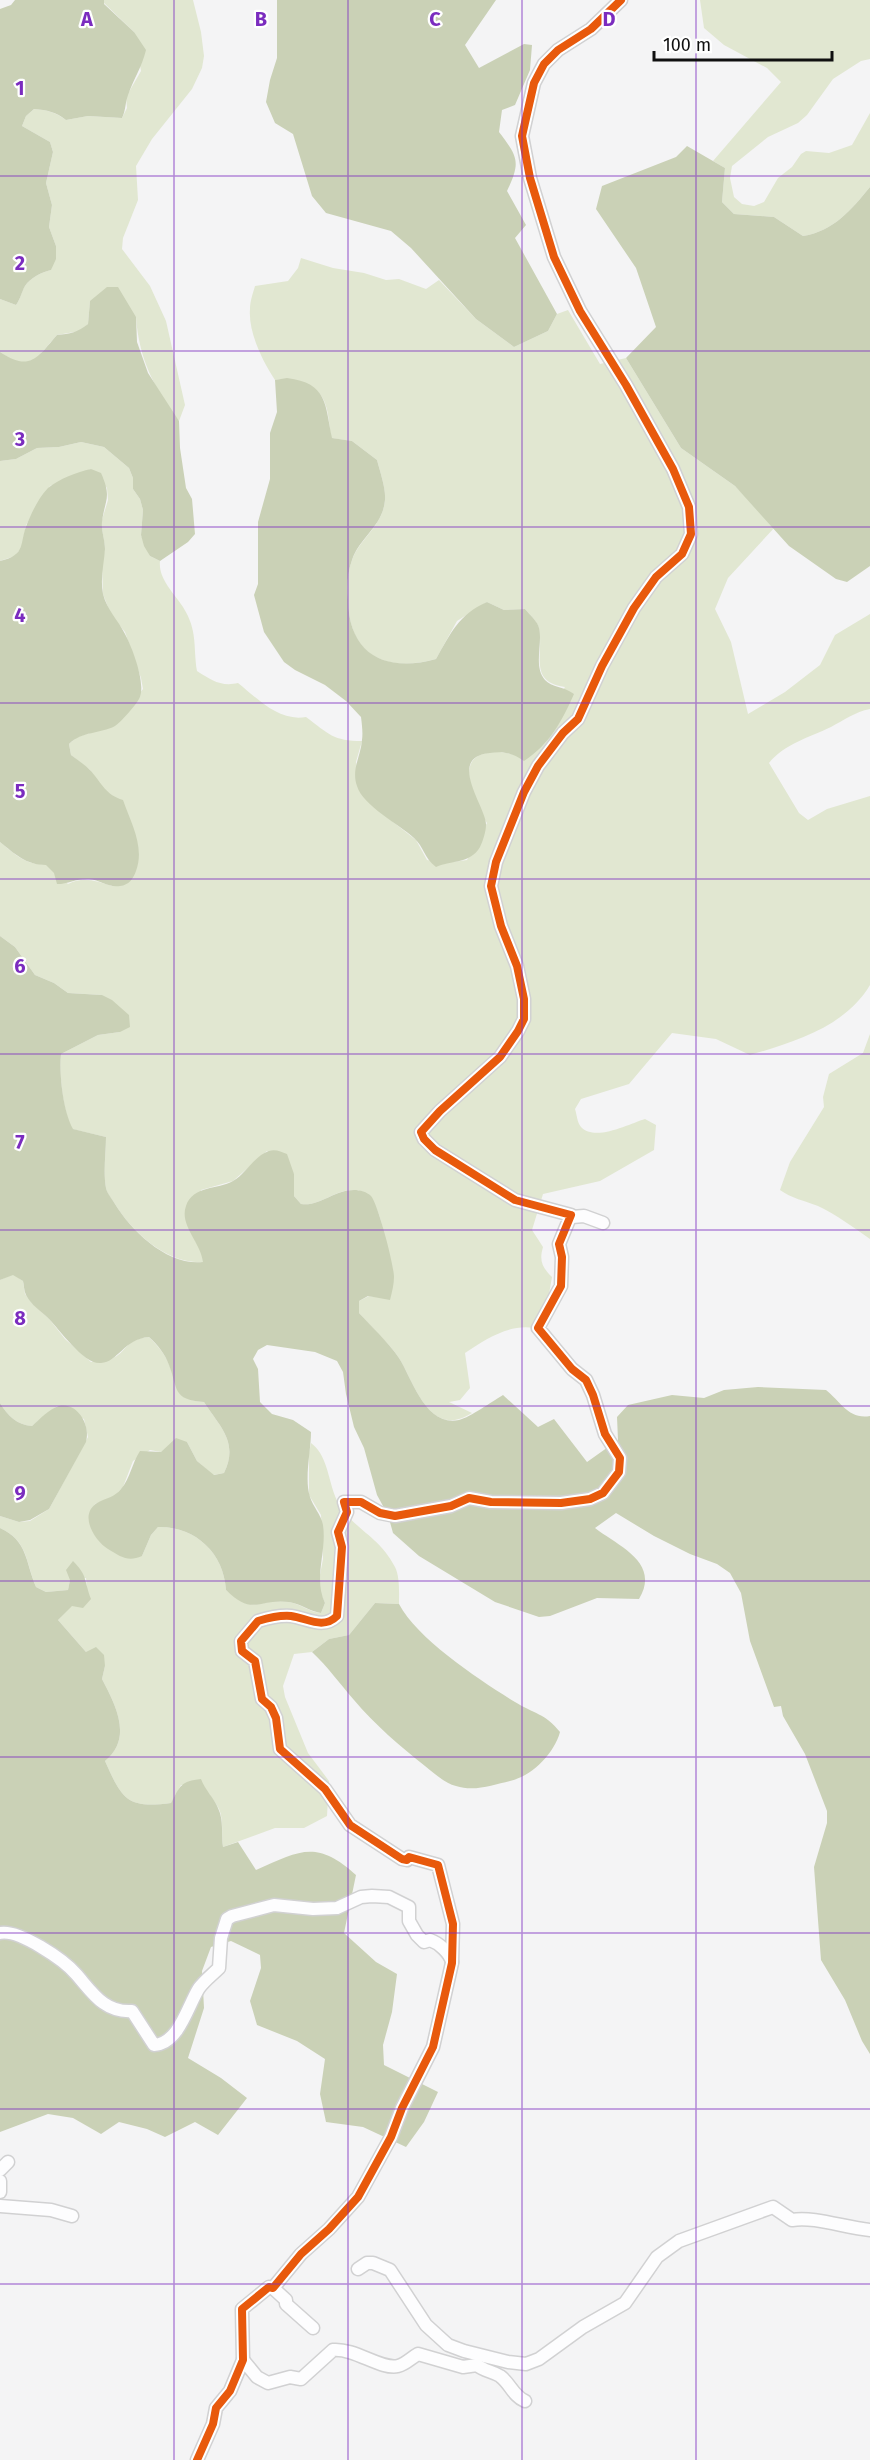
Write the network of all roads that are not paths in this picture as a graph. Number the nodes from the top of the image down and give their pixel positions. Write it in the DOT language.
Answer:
graph roads {
  1 [pos="621,0"];
  2 [pos="572,1217"];
  3 [pos="603,1223"];
  4 [pos="0,1933"];
  5 [pos="452,1963"];
  6 [pos="0,2181"];
  7 [pos="0,2192"];
  8 [pos="0,2206"];
  9 [pos="72,2216"];
  10 [pos="870,2230"];
  11 [pos="358,2269"];
  12 [pos="273,2288"];
  13 [pos="313,2328"];
  14 [pos="243,2360"];
  15 [pos="525,2401"];
  16 [pos="197,2460"];
  1 -- 2 [label="street"];
  2 -- 3 [label="street"];
  2 -- 5 [label="street"];
  4 -- 5 [label="street"];
  5 -- 12 [label="street"];
  6 -- 7 [label="street"];
  8 -- 9 [label="street"];
  10 -- 11 [label="street"];
  12 -- 13 [label="street"];
  12 -- 14 [label="street"];
  14 -- 15 [label="street"];
  14 -- 16 [label="street"];
}
